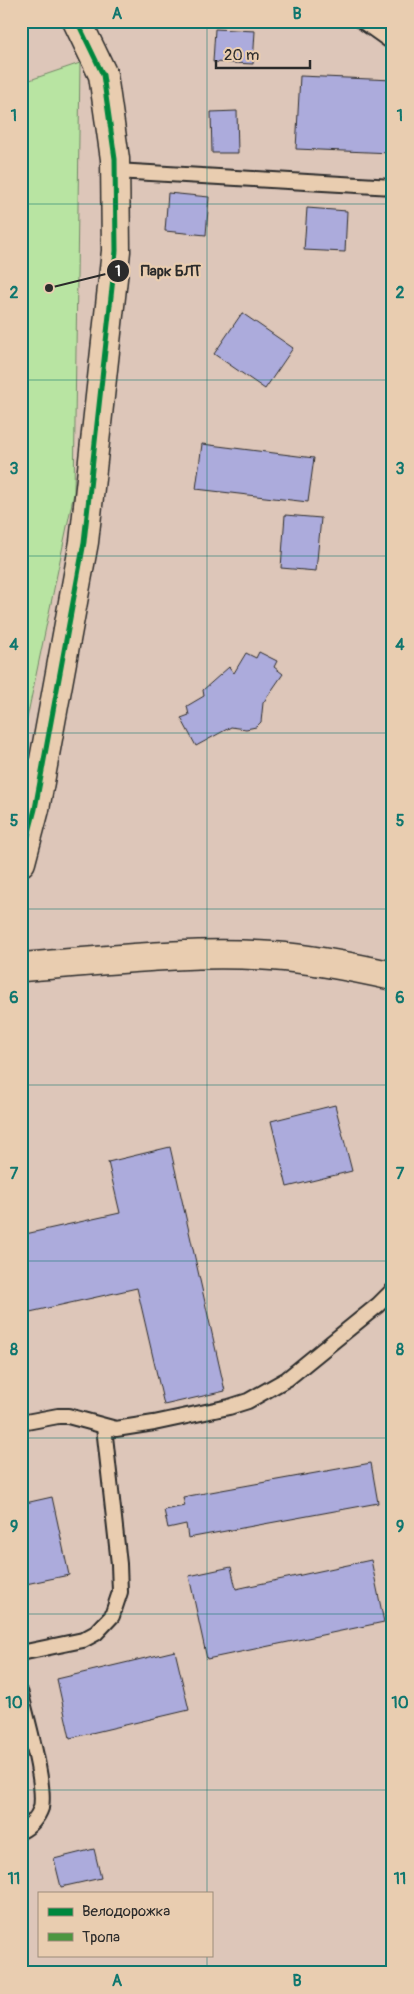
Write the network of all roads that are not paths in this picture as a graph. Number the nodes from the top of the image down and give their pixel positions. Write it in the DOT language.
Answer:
graph roads {
  1 [pos="77,21"];
  2 [pos="362,21"];
  3 [pos="393,43"];
  4 [pos="116,171"];
  5 [pos="393,187"];
  6 [pos="21,862"];
  7 [pos="21,967"];
  8 [pos="393,976"];
  9 [pos="393,1290"];
  10 [pos="21,1423"];
  11 [pos="104,1427"];
  12 [pos="21,1653"];
  13 [pos="21,1694"];
  14 [pos="21,1830"];
  1 -- 4 [label="street"];
  2 -- 3 [label="lane"];
  4 -- 5 [label="lane"];
  4 -- 6 [label="street"];
  7 -- 8 [label="street"];
  9 -- 11 [label="lane"];
  10 -- 11 [label="lane"];
  11 -- 12 [label="lane"];
  13 -- 14 [label="lane"];
}
